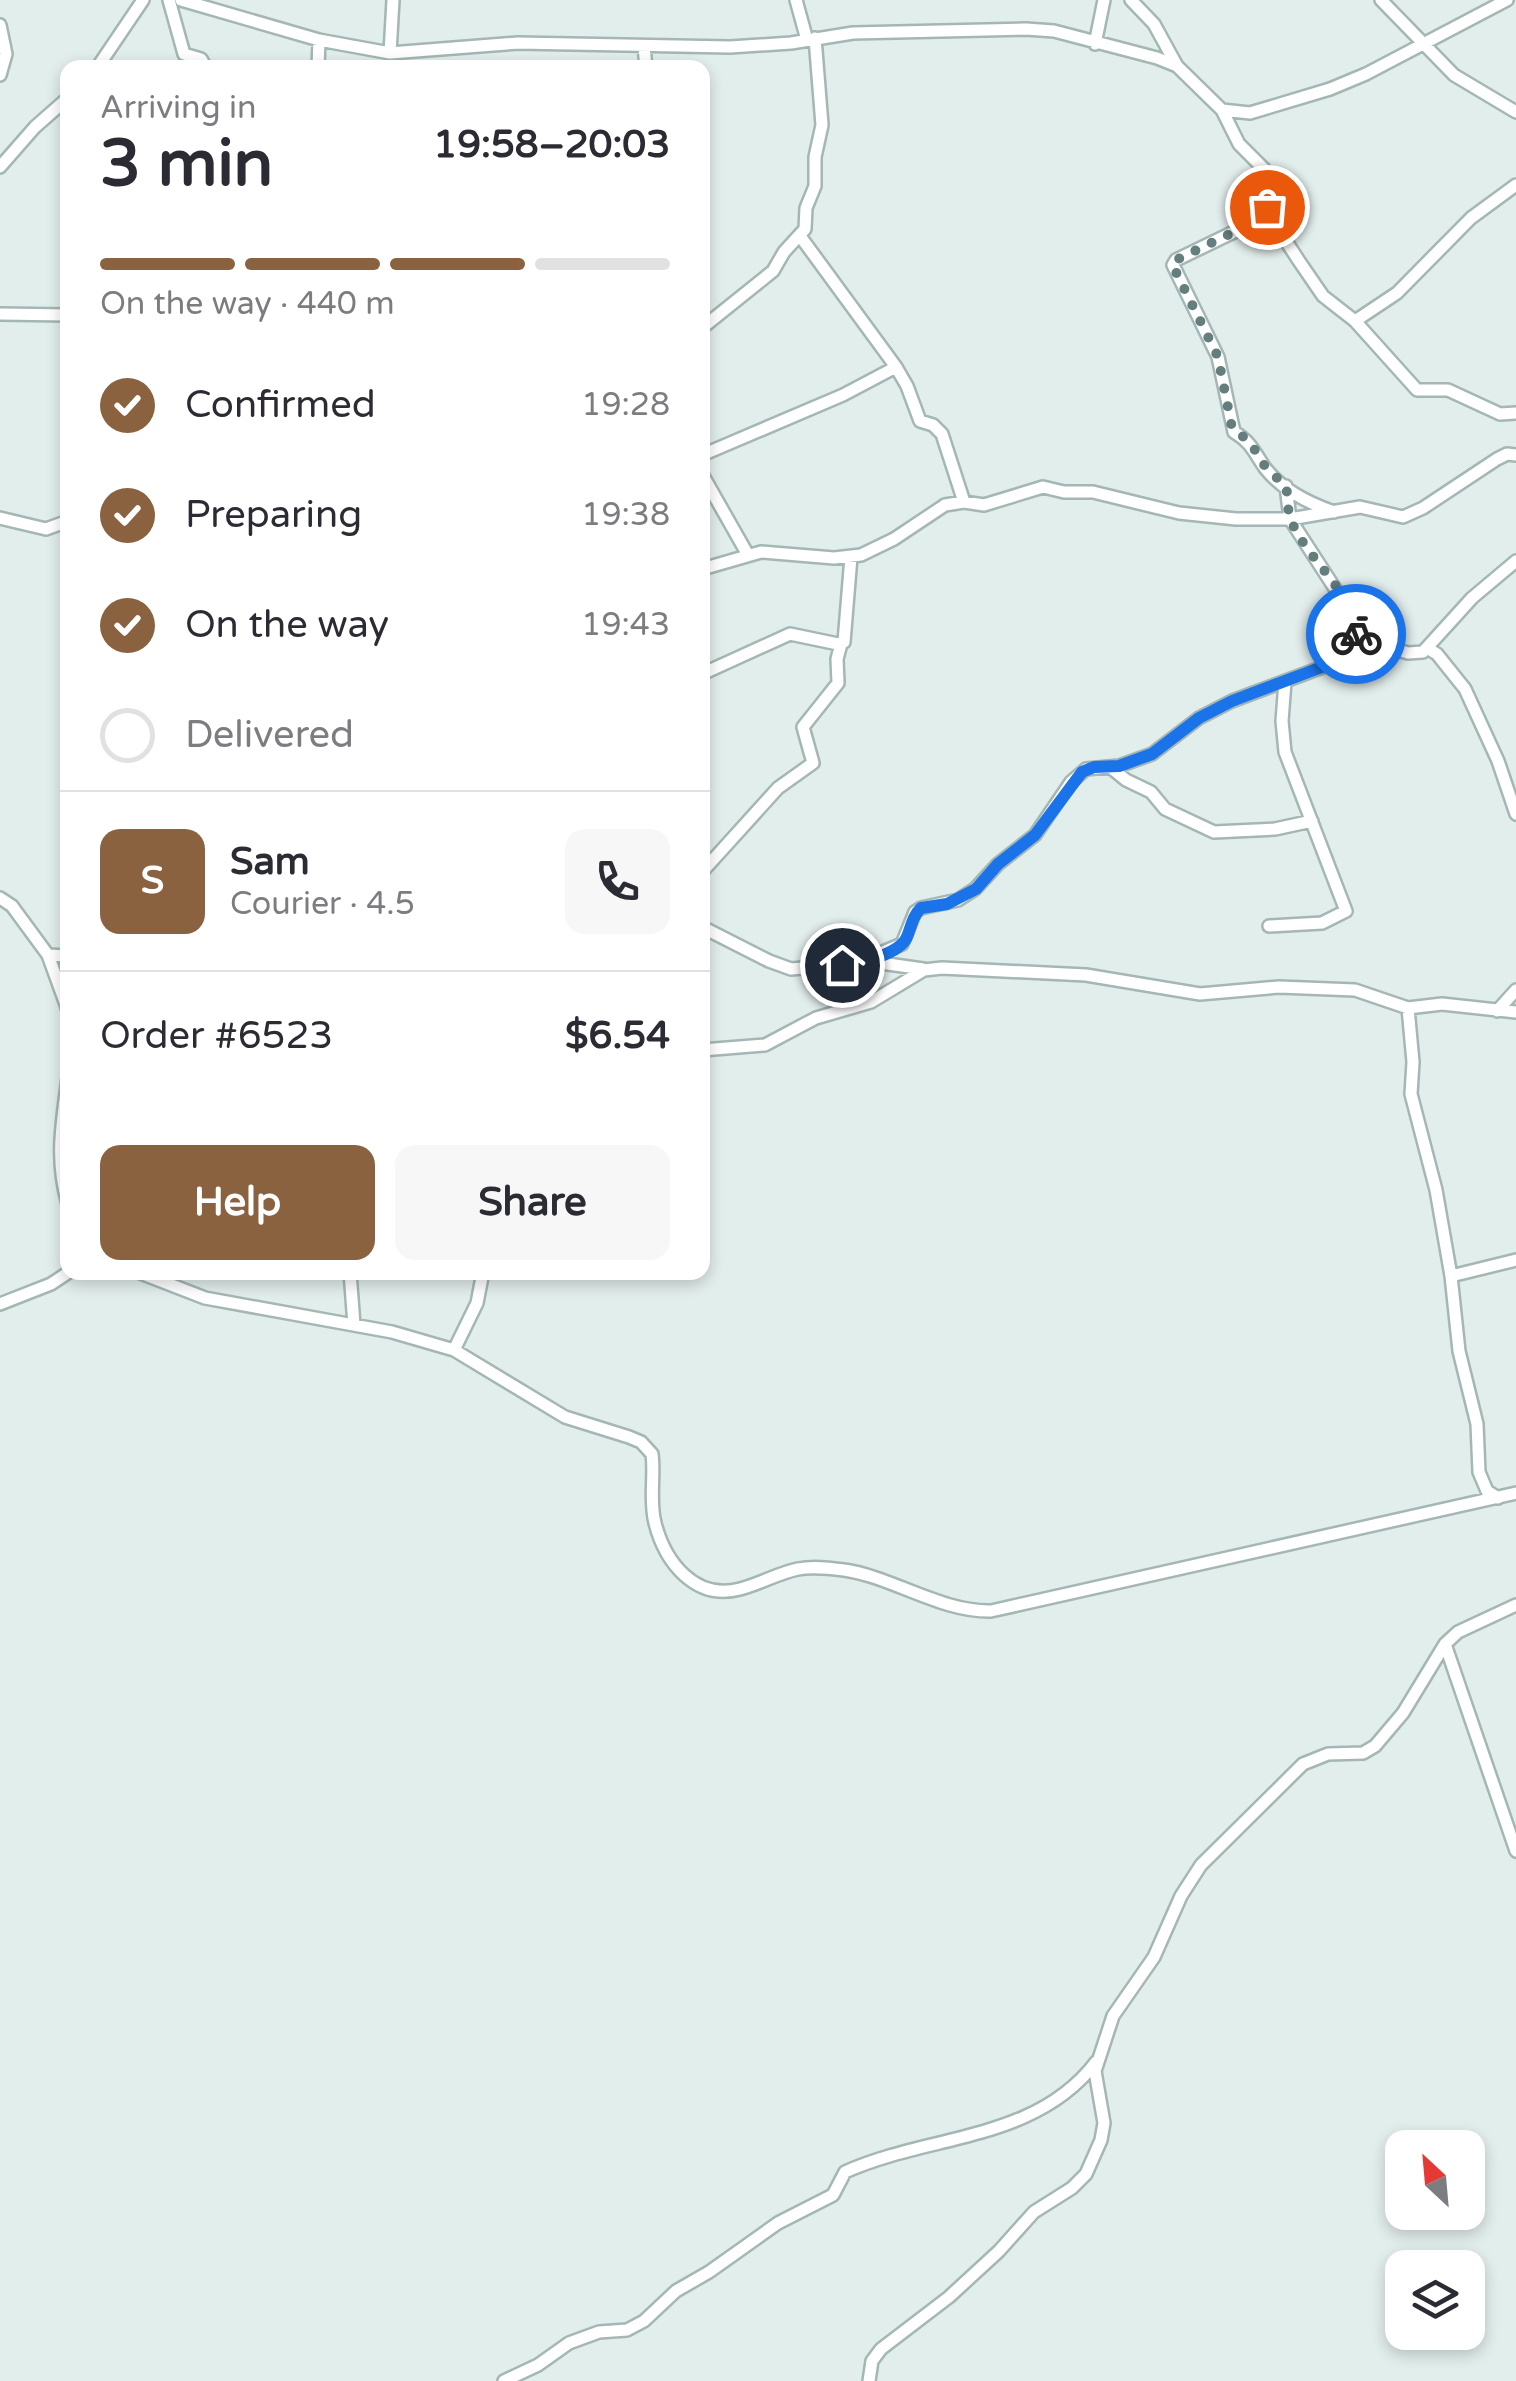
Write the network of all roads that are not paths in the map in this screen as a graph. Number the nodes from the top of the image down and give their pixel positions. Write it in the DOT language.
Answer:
graph roads {
  1 [pos="144,0"];
  2 [pos="169,0"];
  3 [pos="182,0"];
  4 [pos="393,0"];
  5 [pos="796,0"];
  6 [pos="1104,0"];
  7 [pos="1131,0"];
  8 [pos="1382,0"];
  9 [pos="1507,0"];
  10 [pos="0,25"];
  11 [pos="811,39"];
  12 [pos="320,40"];
  13 [pos="1422,43"];
  14 [pos="1095,44"];
  15 [pos="644,46"];
  16 [pos="390,53"];
  17 [pos="408,54"];
  18 [pos="103,60"];
  19 [pos="202,60"];
  20 [pos="319,60"];
  21 [pos="408,60"];
  22 [pos="645,60"];
  23 [pos="1177,66"];
  24 [pos="0,76"];
  25 [pos="60,105"];
  26 [pos="1222,110"];
  27 [pos="1516,112"];
  28 [pos="0,167"];
  29 [pos="1516,185"];
  30 [pos="1269,215"];
  31 [pos="800,236"];
  32 [pos="0,314"];
  33 [pos="60,315"];
  34 [pos="710,321"];
  35 [pos="1355,321"];
  36 [pos="896,367"];
  37 [pos="1516,413"];
  38 [pos="710,452"];
  39 [pos="1516,455"];
  40 [pos="1286,486"];
  41 [pos="710,488"];
  42 [pos="964,502"];
  43 [pos="1334,512"];
  44 [pos="0,518"];
  45 [pos="1290,519"];
  46 [pos="60,524"];
  47 [pos="748,555"];
  48 [pos="851,557"];
  49 [pos="1516,561"];
  50 [pos="710,567"];
  51 [pos="841,644"];
  52 [pos="1427,648"];
  53 [pos="1362,652"];
  54 [pos="710,670"];
  55 [pos="1285,682"];
  56 [pos="1110,767"];
  57 [pos="1516,814"];
  58 [pos="1312,820"];
  59 [pos="710,863"];
  60 [pos="0,898"];
  61 [pos="1269,926"];
  62 [pos="710,931"];
  63 [pos="48,955"];
  64 [pos="60,958"];
  65 [pos="854,964"];
  66 [pos="924,970"];
  67 [pos="60,988"];
  68 [pos="1516,990"];
  69 [pos="1408,1008"];
  70 [pos="1497,1012"];
  71 [pos="1516,1012"];
  72 [pos="710,1049"];
  73 [pos="60,1134"];
  74 [pos="60,1167"];
  75 [pos="1516,1260"];
  76 [pos="1451,1276"];
  77 [pos="60,1278"];
  78 [pos="159,1280"];
  79 [pos="351,1280"];
  80 [pos="482,1280"];
  81 [pos="0,1304"];
  82 [pos="354,1325"];
  83 [pos="454,1350"];
  84 [pos="1516,1493"];
  85 [pos="1498,1498"];
  86 [pos="1516,1604"];
  87 [pos="1445,1644"];
  88 [pos="1516,1851"];
  89 [pos="1096,2062"];
  90 [pos="504,2381"];
  91 [pos="869,2381"];
  1 -- 18 [label="street"];
  2 -- 19 [label="street"];
  3 -- 12 [label="street"];
  4 -- 16 [label="street"];
  5 -- 11 [label="street"];
  6 -- 14 [label="street"];
  7 -- 23 [label="street"];
  8 -- 13 [label="street"];
  9 -- 13 [label="street"];
  10 -- 24 [label="street"];
  11 -- 14 [label="street"];
  11 -- 15 [label="street"];
  11 -- 31 [label="street"];
  12 -- 16 [label="street"];
  12 -- 20 [label="street"];
  13 -- 26 [label="street"];
  13 -- 27 [label="street"];
  14 -- 23 [label="street"];
  15 -- 17 [label="street"];
  15 -- 22 [label="street"];
  16 -- 17 [label="street"];
  17 -- 21 [label="street"];
  23 -- 26 [label="street"];
  25 -- 28 [label="street"];
  26 -- 30 [label="street"];
  29 -- 35 [label="street"];
  30 -- 35 [label="street"];
  30 -- 40 [label="street"];
  31 -- 34 [label="street"];
  31 -- 36 [label="street"];
  32 -- 33 [label="street"];
  35 -- 37 [label="street"];
  36 -- 38 [label="street"];
  36 -- 42 [label="street"];
  39 -- 43 [label="street"];
  40 -- 43 [label="street"];
  40 -- 45 [label="street"];
  41 -- 47 [label="street"];
  42 -- 45 [label="street"];
  42 -- 48 [label="street"];
  43 -- 45 [label="street"];
  44 -- 46 [label="street"];
  45 -- 53 [label="street"];
  47 -- 48 [label="street"];
  47 -- 50 [label="street"];
  48 -- 51 [label="street"];
  49 -- 52 [label="street"];
  51 -- 54 [label="street"];
  51 -- 59 [label="street"];
  52 -- 53 [label="street"];
  52 -- 57 [label="street"];
  53 -- 55 [label="street"];
  55 -- 56 [label="street"];
  55 -- 58 [label="street"];
  56 -- 58 [label="street"];
  56 -- 65 [label="street"];
  58 -- 61 [label="street"];
  60 -- 63 [label="street"];
  62 -- 65 [label="street"];
  63 -- 64 [label="street"];
  63 -- 67 [label="street"];
  65 -- 66 [label="street"];
  66 -- 69 [label="street"];
  66 -- 72 [label="street"];
  68 -- 70 [label="street"];
  69 -- 70 [label="street"];
  69 -- 76 [label="street"];
  70 -- 71 [label="street"];
  73 -- 74 [label="street"];
  75 -- 76 [label="street"];
  76 -- 85 [label="street"];
  77 -- 81 [label="street"];
  78 -- 82 [label="street"];
  79 -- 82 [label="street"];
  80 -- 83 [label="street"];
  82 -- 83 [label="street"];
  83 -- 85 [label="street"];
  84 -- 85 [label="street"];
  86 -- 87 [label="street"];
  87 -- 88 [label="street"];
  87 -- 89 [label="street"];
  89 -- 90 [label="street"];
  89 -- 91 [label="street"];
}
